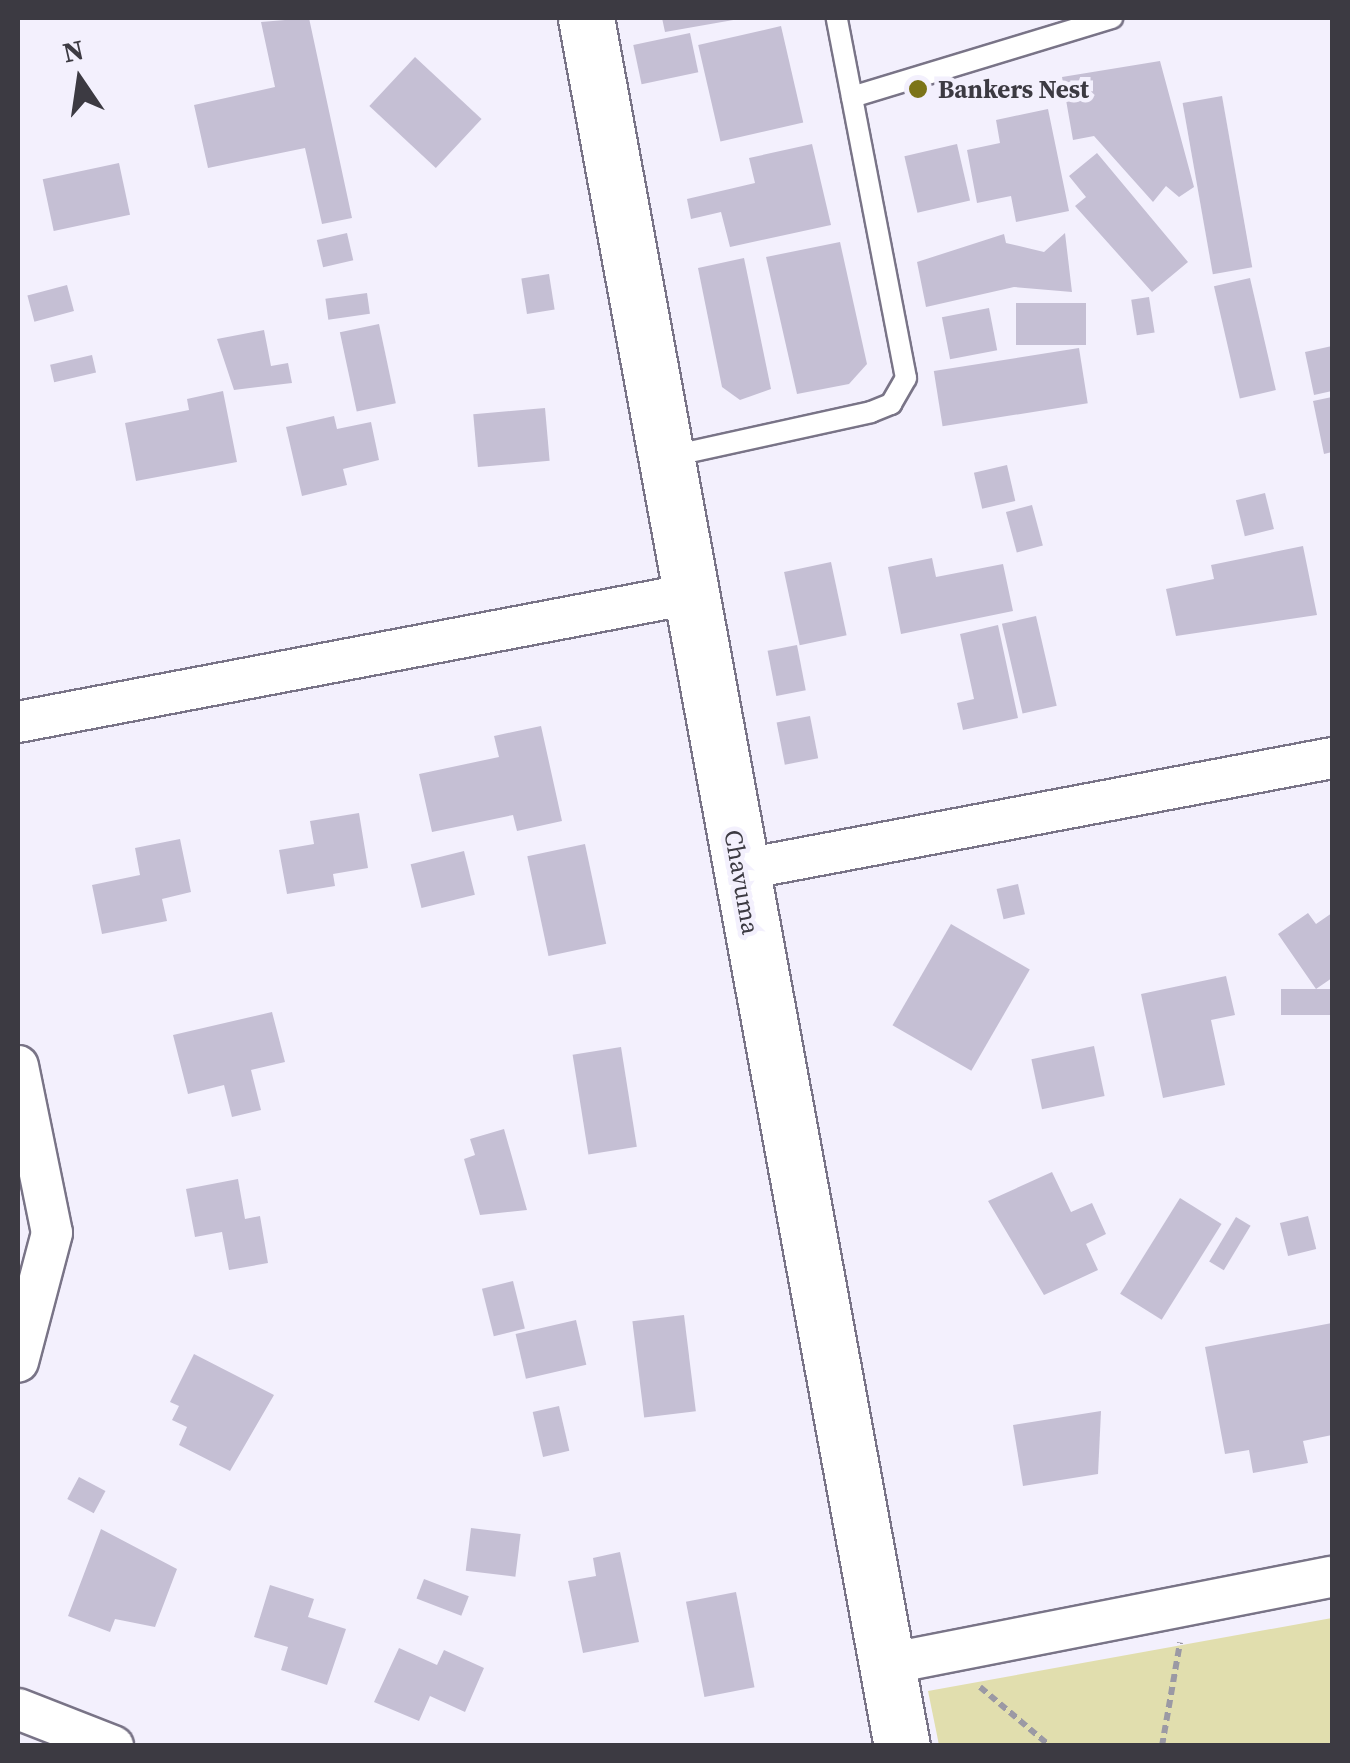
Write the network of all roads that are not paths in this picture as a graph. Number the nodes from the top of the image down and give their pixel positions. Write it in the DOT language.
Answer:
graph roads {
  1 [pos="586,18"];
  2 [pos="836,18"];
  3 [pos="1112,18"];
  4 [pos="852,97"];
  5 [pos="663,458"];
  6 [pos="690,594"];
  7 [pos="18,722"];
  8 [pos="1332,758"];
  9 [pos="740,870"];
  10 [pos="18,1066"];
  11 [pos="18,1362"];
  12 [pos="1332,1577"];
  13 [pos="887,1664"];
  14 [pos="18,1708"];
  15 [pos="95,1742"];
  16 [pos="902,1746"];
  1 -- 5 [label="street, Chavuma"];
  2 -- 4 [label="lane"];
  3 -- 4 [label="lane"];
  4 -- 5 [label="lane"];
  5 -- 6 [label="street, Chavuma"];
  6 -- 7 [label="street"];
  6 -- 9 [label="street, Chavuma"];
  8 -- 9 [label="street"];
  9 -- 13 [label="street, Chavuma"];
  10 -- 11 [label="street"];
  12 -- 13 [label="street"];
  13 -- 16 [label="street, Chavuma"];
  14 -- 15 [label="street"];
}
